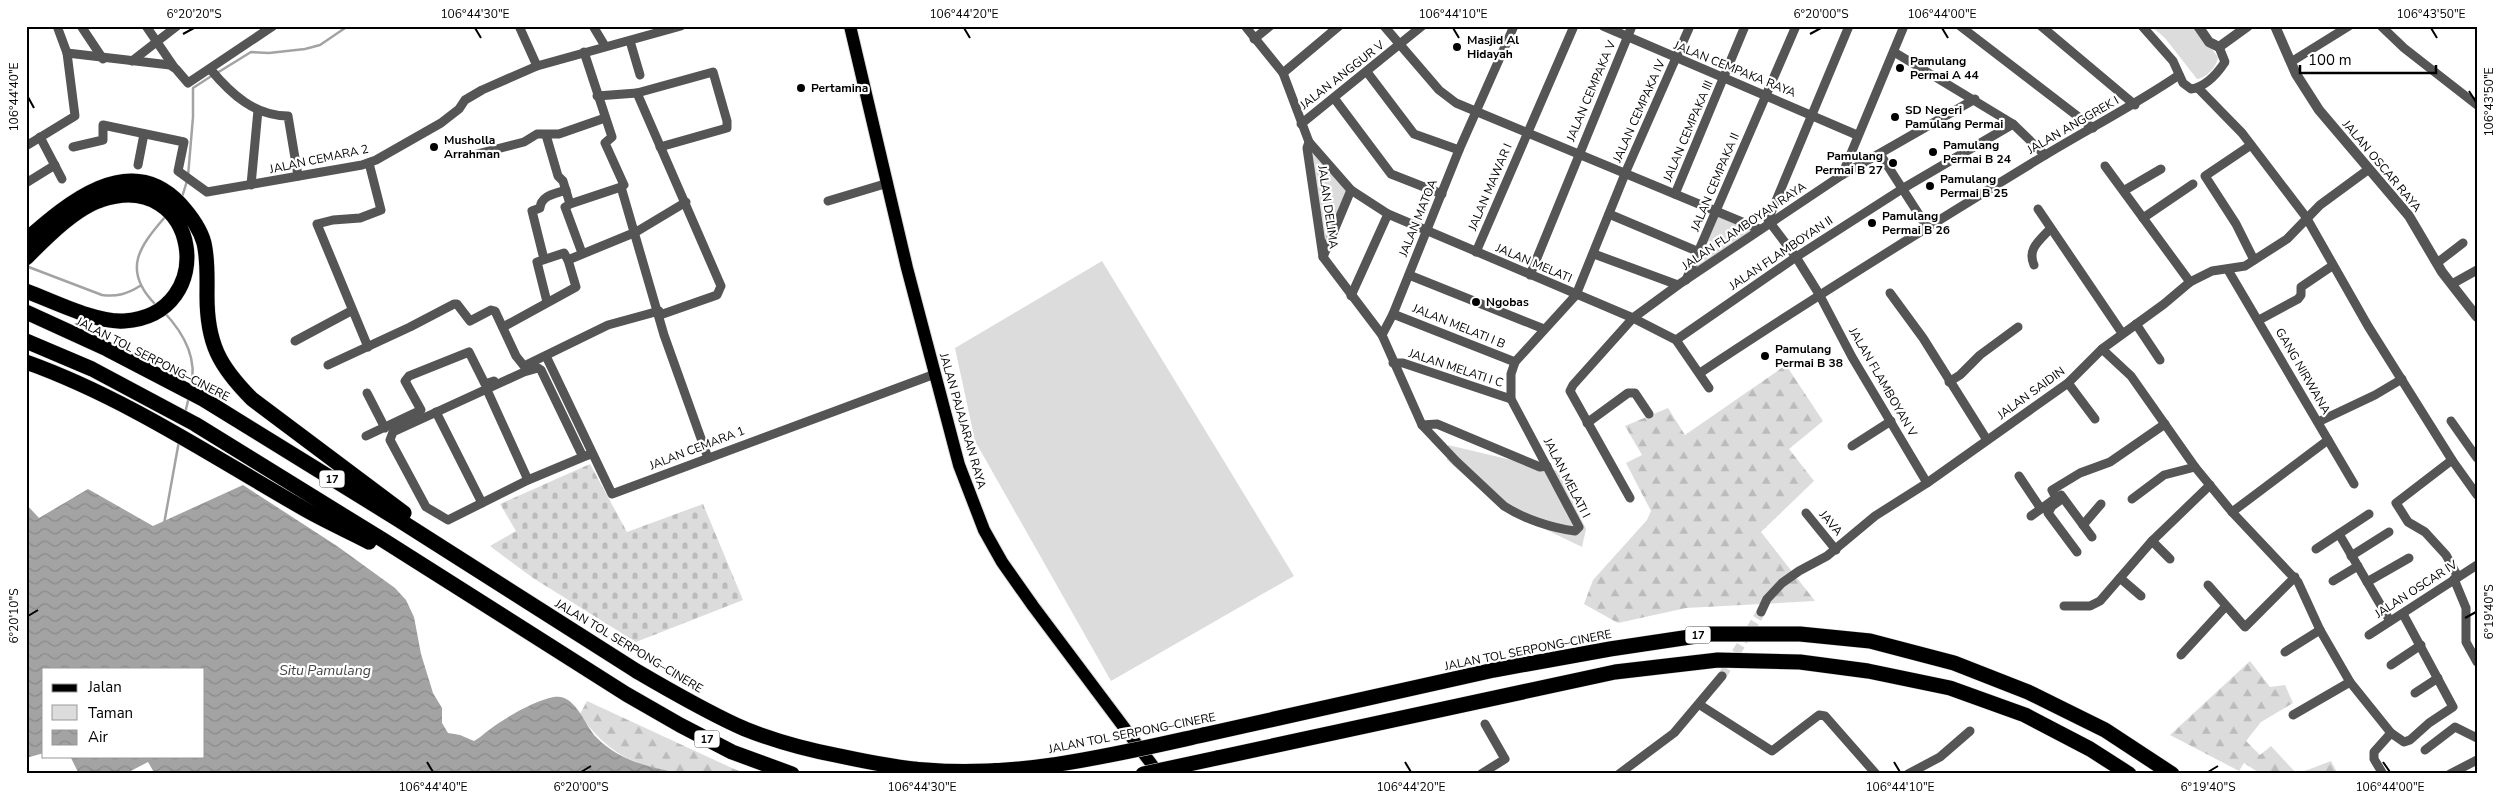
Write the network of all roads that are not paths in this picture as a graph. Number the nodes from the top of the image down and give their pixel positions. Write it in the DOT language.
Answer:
graph roads {
  1 [pos="58,26"];
  2 [pos="81,26"];
  3 [pos="146,26"];
  4 [pos="177,26"];
  5 [pos="273,26"];
  6 [pos="519,26"];
  7 [pos="593,26"];
  8 [pos="681,26"];
  9 [pos="850,26"];
  10 [pos="1245,26"];
  11 [pos="1270,26"];
  12 [pos="1339,26"];
  13 [pos="1384,26"];
  14 [pos="1422,26"];
  15 [pos="1514,26"];
  16 [pos="1574,26"];
  17 [pos="1603,26"];
  18 [pos="1632,26"];
  19 [pos="1690,26"];
  20 [pos="1745,26"];
  21 [pos="1796,26"];
  22 [pos="1849,26"];
  23 [pos="1904,26"];
  24 [pos="1960,26"];
  25 [pos="2041,26"];
  26 [pos="2142,26"];
  27 [pos="2198,26"];
  28 [pos="2248,26"];
  29 [pos="2275,26"];
  30 [pos="2349,26"];
  31 [pos="2381,26"];
  32 [pos="663,29"];
  33 [pos="1627,38"];
  34 [pos="1254,39"];
  35 [pos="158,41"];
  36 [pos="630,41"];
  37 [pos="605,46"];
  38 [pos="1400,46"];
  39 [pos="2219,47"];
  40 [pos="584,52"];
  41 [pos="1894,52"];
  42 [pos="67,53"];
  43 [pos="103,59"];
  44 [pos="1676,59"];
  45 [pos="132,61"];
  46 [pos="2291,62"];
  47 [pos="538,66"];
  48 [pos="174,67"];
  49 [pos="211,70"];
  50 [pos="1367,72"];
  51 [pos="640,74"];
  52 [pos="1283,74"];
  53 [pos="2179,76"];
  54 [pos="1724,78"];
  55 [pos="2198,88"];
  56 [pos="637,93"];
  57 [pos="1766,94"];
  58 [pos="597,96"];
  59 [pos="1334,98"];
  60 [pos="1975,99"];
  61 [pos="2135,104"];
  62 [pos="2477,105"];
  63 [pos="258,110"];
  64 [pos="1477,110"];
  65 [pos="1812,114"];
  66 [pos="605,118"];
  67 [pos="1301,124"];
  68 [pos="2013,124"];
  69 [pos="2093,128"];
  70 [pos="1528,132"];
  71 [pos="144,134"];
  72 [pos="546,135"];
  73 [pos="1857,135"];
  74 [pos="40,137"];
  75 [pos="1308,142"];
  76 [pos="2251,145"];
  77 [pos="26,146"];
  78 [pos="660,147"];
  79 [pos="73,148"];
  80 [pos="1459,150"];
  81 [pos="1578,154"];
  82 [pos="1880,154"];
  83 [pos="473,155"];
  84 [pos="2045,155"];
  85 [pos="369,163"];
  86 [pos="55,165"];
  87 [pos="138,165"];
  88 [pos="2105,166"];
  89 [pos="2161,169"];
  90 [pos="2369,170"];
  91 [pos="1625,174"];
  92 [pos="1842,175"];
  93 [pos="298,176"];
  94 [pos="62,179"];
  95 [pos="26,182"];
  96 [pos="888,183"];
  97 [pos="2193,184"];
  98 [pos="251,185"];
  99 [pos="621,187"];
  100 [pos="1902,189"];
  101 [pos="566,190"];
  102 [pos="1351,190"];
  103 [pos="2125,190"];
  104 [pos="1442,194"];
  105 [pos="1675,194"];
  106 [pos="828,201"];
  107 [pos="686,202"];
  108 [pos="570,204"];
  109 [pos="2038,209"];
  110 [pos="1715,212"];
  111 [pos="1388,214"];
  112 [pos="1609,214"];
  113 [pos="2143,218"];
  114 [pos="2306,218"];
  115 [pos="1769,222"];
  116 [pos="1927,227"];
  117 [pos="1759,229"];
  118 [pos="2050,229"];
  119 [pos="1426,231"];
  120 [pos="636,232"];
  121 [pos="26,240"];
  122 [pos="2463,242"];
  123 [pos="1476,252"];
  124 [pos="1699,252"];
  125 [pos="582,253"];
  126 [pos="1594,254"];
  127 [pos="1796,256"];
  128 [pos="1323,257"];
  129 [pos="26,258"];
  130 [pos="544,258"];
  131 [pos="568,260"];
  132 [pos="2254,260"];
  133 [pos="2437,264"];
  134 [pos="2034,265"];
  135 [pos="2332,266"];
  136 [pos="2228,270"];
  137 [pos="2477,270"];
  138 [pos="1409,275"];
  139 [pos="1530,275"];
  140 [pos="2190,282"];
  141 [pos="1682,283"];
  142 [pos="2452,284"];
  143 [pos="26,291"];
  144 [pos="1890,293"];
  145 [pos="1819,294"];
  146 [pos="1576,295"];
  147 [pos="1351,296"];
  148 [pos="547,302"];
  149 [pos="351,311"];
  150 [pos="26,312"];
  151 [pos="659,313"];
  152 [pos="1393,314"];
  153 [pos="2477,317"];
  154 [pos="1633,318"];
  155 [pos="2259,320"];
  156 [pos="2136,324"];
  157 [pos="503,327"];
  158 [pos="2018,327"];
  159 [pos="1544,329"];
  160 [pos="2122,333"];
  161 [pos="1382,335"];
  162 [pos="1676,340"];
  163 [pos="26,341"];
  164 [pos="295,341"];
  165 [pos="368,347"];
  166 [pos="2102,349"];
  167 [pos="546,356"];
  168 [pos="2160,360"];
  169 [pos="26,362"];
  170 [pos="1515,362"];
  171 [pos="1393,363"];
  172 [pos="328,365"];
  173 [pos="524,366"];
  174 [pos="1700,373"];
  175 [pos="935,374"];
  176 [pos="2402,379"];
  177 [pos="1949,382"];
  178 [pos="2068,383"];
  179 [pos="1709,388"];
  180 [pos="486,390"];
  181 [pos="366,392"];
  182 [pos="1511,399"];
  183 [pos="436,412"];
  184 [pos="1649,414"];
  185 [pos="2095,419"];
  186 [pos="1891,421"];
  187 [pos="2451,421"];
  188 [pos="2318,422"];
  189 [pos="1587,423"];
  190 [pos="2165,424"];
  191 [pos="1422,425"];
  192 [pos="385,428"];
  193 [pos="366,436"];
  194 [pos="1987,440"];
  195 [pos="2328,440"];
  196 [pos="1852,446"];
  197 [pos="587,456"];
  198 [pos="708,458"];
  199 [pos="2477,458"];
  200 [pos="2452,460"];
  201 [pos="1547,466"];
  202 [pos="2195,467"];
  203 [pos="2019,476"];
  204 [pos="528,480"];
  205 [pos="1927,483"];
  206 [pos="2354,484"];
  207 [pos="2210,485"];
  208 [pos="2058,486"];
  209 [pos="2476,490"];
  210 [pos="1630,498"];
  211 [pos="2064,498"];
  212 [pos="2132,498"];
  213 [pos="482,503"];
  214 [pos="2101,504"];
  215 [pos="2041,509"];
  216 [pos="2232,512"];
  217 [pos="1806,513"];
  218 [pos="2369,514"];
  219 [pos="2031,516"];
  220 [pos="2083,525"];
  221 [pos="2389,532"];
  222 [pos="2339,534"];
  223 [pos="2092,537"];
  224 [pos="2152,541"];
  225 [pos="2316,549"];
  226 [pos="1836,550"];
  227 [pos="2077,552"];
  228 [pos="2352,556"];
  229 [pos="2409,558"];
  230 [pos="462,560"];
  231 [pos="2170,560"];
  232 [pos="2358,566"];
  233 [pos="2477,566"];
  234 [pos="2295,577"];
  235 [pos="2120,578"];
  236 [pos="2456,578"];
  237 [pos="2332,582"];
  238 [pos="2367,582"];
  239 [pos="453,584"];
  240 [pos="2208,585"];
  241 [pos="2141,596"];
  242 [pos="2064,606"];
  243 [pos="2226,606"];
  244 [pos="1761,612"];
  245 [pos="2403,614"];
  246 [pos="2390,621"];
  247 [pos="2320,630"];
  248 [pos="2369,635"];
  249 [pos="2421,645"];
  250 [pos="2284,652"];
  251 [pos="2181,655"];
  252 [pos="2477,662"];
  253 [pos="2391,665"];
  254 [pos="1722,676"];
  255 [pos="2438,678"];
  256 [pos="2350,682"];
  257 [pos="2415,693"];
  258 [pos="1700,705"];
  259 [pos="2293,715"];
  260 [pos="1485,724"];
  261 [pos="1970,731"];
  262 [pos="2391,733"];
  263 [pos="2477,738"];
  264 [pos="2425,750"];
  265 [pos="2477,760"];
  266 [pos="1622,773"];
  267 [pos="792,774"];
  268 [pos="1144,774"];
  269 [pos="1158,774"];
  270 [pos="1481,774"];
  271 [pos="1876,774"];
  272 [pos="1908,774"];
  273 [pos="2129,774"];
  274 [pos="2172,774"];
  275 [pos="2383,774"];
  276 [pos="2450,774"];
  1 -- 42 [label="street"];
  2 -- 43 [label="street"];
  3 -- 35 [label="street"];
  4 -- 35 [label="street"];
  5 -- 49 [label="street"];
  6 -- 47 [label="street"];
  7 -- 37 [label="street"];
  8 -- 32 [label="street, JALAN CEMARA 2"];
  9 -- 96 [label="main road, JALAN PAJAJARAN RAYA"];
  10 -- 34 [label="street, JALAN DELIMA"];
  11 -- 34 [label="street"];
  12 -- 52 [label="street"];
  13 -- 38 [label="street"];
  14 -- 38 [label="street, JALAN ANGGUR V"];
  15 -- 64 [label="street, JALAN MATOA"];
  16 -- 70 [label="street, JALAN MAWAR I"];
  17 -- 33 [label="street, JALAN CEMPAKA RAYA"];
  18 -- 33 [label="street, JALAN CEMPAKA V"];
  19 -- 44 [label="street, JALAN CEMPAKA IV"];
  20 -- 54 [label="street, JALAN CEMPAKA III"];
  21 -- 57 [label="street, JALAN CEMPAKA II"];
  22 -- 65 [label="street"];
  23 -- 41 [label="street"];
  24 -- 69 [label="street"];
  25 -- 61 [label="street"];
  26 -- 53 [label="street"];
  27 -- 39 [label="street"];
  28 -- 39 [label="street"];
  29 -- 46 [label="street, JALAN OSCAR RAYA"];
  30 -- 46 [label="street"];
  31 -- 62 [label="street"];
  32 -- 36 [label="street, JALAN CEMARA 2"];
  33 -- 44 [label="street, JALAN CEMPAKA RAYA"];
  33 -- 81 [label="street, JALAN CEMPAKA V"];
  34 -- 52 [label="street, JALAN DELIMA"];
  35 -- 45 [label="street"];
  35 -- 48 [label="street"];
  36 -- 37 [label="street, JALAN CEMARA 2"];
  36 -- 51 [label="street"];
  37 -- 40 [label="street, JALAN CEMARA 2"];
  38 -- 50 [label="street, JALAN ANGGUR V"];
  38 -- 64 [label="street"];
  39 -- 55 [label="street"];
  40 -- 47 [label="street, JALAN CEMARA 2"];
  40 -- 58 [label="street"];
  41 -- 60 [label="street"];
  41 -- 73 [label="street"];
  42 -- 43 [label="street"];
  42 -- 74 [label="street"];
  43 -- 45 [label="street"];
  44 -- 54 [label="street, JALAN CEMPAKA RAYA"];
  44 -- 91 [label="street, JALAN CEMPAKA IV"];
  45 -- 48 [label="street"];
  46 -- 90 [label="street, JALAN OSCAR RAYA"];
  47 -- 85 [label="street, JALAN CEMARA 2"];
  48 -- 49 [label="street"];
  49 -- 63 [label="street"];
  50 -- 59 [label="street, JALAN ANGGUR V"];
  50 -- 80 [label="street"];
  52 -- 67 [label="street, JALAN DELIMA"];
  53 -- 55 [label="street"];
  53 -- 61 [label="street, JALAN ANGGREK I"];
  54 -- 57 [label="street, JALAN CEMPAKA RAYA"];
  54 -- 105 [label="street, JALAN CEMPAKA III"];
  55 -- 76 [label="street"];
  56 -- 58 [label="street"];
  56 -- 78 [label="street"];
  56 -- 78 [label="street"];
  57 -- 65 [label="street, JALAN CEMPAKA RAYA"];
  57 -- 110 [label="street, JALAN CEMPAKA II"];
  58 -- 66 [label="street"];
  59 -- 67 [label="street, JALAN ANGGUR V"];
  59 -- 104 [label="street"];
  60 -- 68 [label="street"];
  60 -- 82 [label="street, JALAN FLAMBOYAN RAYA"];
  61 -- 69 [label="street, JALAN ANGGREK I"];
  63 -- 93 [label="street"];
  63 -- 98 [label="street"];
  64 -- 70 [label="street"];
  64 -- 80 [label="street, JALAN MATOA"];
  65 -- 73 [label="street, JALAN CEMPAKA RAYA"];
  65 -- 115 [label="street"];
  66 -- 72 [label="street"];
  66 -- 99 [label="street"];
  67 -- 75 [label="street, JALAN DELIMA"];
  68 -- 84 [label="street"];
  68 -- 100 [label="street, JALAN FLAMBOYAN II"];
  69 -- 84 [label="street, JALAN ANGGREK I"];
  70 -- 81 [label="street"];
  70 -- 123 [label="street, JALAN MAWAR I"];
  71 -- 79 [label="street"];
  71 -- 87 [label="street"];
  71 -- 98 [label="street, JALAN CEMARA 2"];
  72 -- 83 [label="street"];
  72 -- 101 [label="street"];
  73 -- 92 [label="street"];
  74 -- 77 [label="street"];
  74 -- 86 [label="street"];
  75 -- 102 [label="street, JALAN MELATI"];
  75 -- 128 [label="street, JALAN DELIMA"];
  76 -- 114 [label="street"];
  76 -- 132 [label="street"];
  78 -- 107 [label="street"];
  80 -- 104 [label="street, JALAN MATOA"];
  81 -- 91 [label="street"];
  81 -- 139 [label="street, JALAN CEMPAKA V"];
  82 -- 92 [label="street, JALAN FLAMBOYAN RAYA"];
  82 -- 100 [label="street"];
  84 -- 116 [label="street, JALAN ANGGREK I"];
  85 -- 93 [label="street, JALAN CEMARA 2"];
  85 -- 149 [label="street"];
  86 -- 94 [label="street"];
  86 -- 95 [label="street"];
  88 -- 103 [label="street"];
  89 -- 103 [label="street"];
  90 -- 114 [label="street, JALAN SAIDIN"];
  90 -- 133 [label="street, JALAN OSCAR RAYA"];
  91 -- 105 [label="street"];
  91 -- 112 [label="street, JALAN CEMPAKA IV"];
  92 -- 115 [label="street, JALAN FLAMBOYAN RAYA"];
  93 -- 98 [label="street, JALAN CEMARA 2"];
  96 -- 106 [label="street"];
  96 -- 175 [label="main road, JALAN PAJAJARAN RAYA"];
  97 -- 113 [label="street"];
  99 -- 108 [label="street"];
  99 -- 120 [label="street"];
  100 -- 116 [label="street"];
  100 -- 127 [label="street, JALAN FLAMBOYAN II"];
  101 -- 108 [label="street"];
  101 -- 130 [label="street"];
  102 -- 111 [label="street, JALAN MELATI"];
  102 -- 128 [label="street"];
  103 -- 113 [label="street"];
  104 -- 119 [label="street, JALAN MATOA"];
  105 -- 110 [label="street"];
  107 -- 120 [label="street"];
  107 -- 151 [label="street"];
  108 -- 125 [label="street"];
  109 -- 118 [label="street"];
  110 -- 117 [label="street"];
  110 -- 124 [label="street, JALAN CEMPAKA II"];
  111 -- 119 [label="street, JALAN MELATI"];
  111 -- 147 [label="street"];
  112 -- 124 [label="street"];
  112 -- 126 [label="street, JALAN CEMPAKA IV"];
  113 -- 140 [label="street"];
  114 -- 132 [label="street, JALAN SAIDIN"];
  114 -- 135 [label="street"];
  115 -- 117 [label="street, JALAN FLAMBOYAN RAYA"];
  115 -- 127 [label="street, JALAN FLAMBOYAN V"];
  116 -- 145 [label="street, JALAN ANGGREK I"];
  117 -- 141 [label="street, JALAN FLAMBOYAN RAYA"];
  118 -- 134 [label="street"];
  118 -- 160 [label="street"];
  119 -- 123 [label="street, JALAN MELATI"];
  119 -- 138 [label="street, JALAN MATOA"];
  120 -- 125 [label="street"];
  120 -- 151 [label="street"];
  121 -- 230 [label="highway"];
  122 -- 133 [label="street"];
  123 -- 139 [label="street, JALAN MELATI"];
  124 -- 141 [label="street, JALAN CEMPAKA II"];
  125 -- 131 [label="street"];
  126 -- 141 [label="street"];
  126 -- 146 [label="street, JALAN CEMPAKA IV"];
  127 -- 145 [label="street, JALAN FLAMBOYAN V"];
  127 -- 162 [label="street, JALAN FLAMBOYAN II"];
  128 -- 147 [label="street, JALAN DELIMA"];
  129 -- 143 [label="highway"];
  130 -- 131 [label="street"];
  130 -- 148 [label="street"];
  131 -- 148 [label="street"];
  132 -- 136 [label="street, JALAN SAIDIN"];
  133 -- 142 [label="street, JALAN OSCAR RAYA"];
  135 -- 155 [label="street"];
  135 -- 176 [label="street"];
  136 -- 140 [label="street, JALAN SAIDIN"];
  136 -- 155 [label="street, GANG NIRWANA"];
  137 -- 142 [label="street"];
  138 -- 152 [label="street, JALAN MATOA"];
  138 -- 159 [label="street"];
  139 -- 146 [label="street, JALAN MELATI"];
  140 -- 156 [label="street, JALAN SAIDIN"];
  141 -- 154 [label="street, JALAN FLAMBOYAN RAYA"];
  142 -- 153 [label="street, JALAN OSCAR RAYA"];
  144 -- 177 [label="street"];
  145 -- 174 [label="street"];
  145 -- 186 [label="street, JALAN FLAMBOYAN V"];
  146 -- 154 [label="street, JALAN MELATI"];
  146 -- 159 [label="street"];
  147 -- 161 [label="street, JALAN DELIMA"];
  148 -- 157 [label="street"];
  149 -- 164 [label="street"];
  149 -- 165 [label="street"];
  150 -- 230 [label="highway, JALAN TOL SERPONG–CINERE / 17"];
  151 -- 167 [label="street"];
  151 -- 198 [label="street"];
  152 -- 161 [label="street, JALAN MATOA"];
  152 -- 170 [label="street, JALAN MELATI I B"];
  154 -- 162 [label="street, JALAN MELATI"];
  154 -- 189 [label="street, JALAN FLAMBOYAN RAYA"];
  155 -- 188 [label="street, GANG NIRWANA"];
  156 -- 160 [label="street, JALAN SAIDIN"];
  156 -- 168 [label="street"];
  157 -- 165 [label="street"];
  157 -- 173 [label="street"];
  158 -- 177 [label="street"];
  159 -- 170 [label="street"];
  160 -- 166 [label="street, JALAN SAIDIN"];
  161 -- 171 [label="street, JALAN MELATI I"];
  162 -- 174 [label="street"];
  163 -- 239 [label="highway, 17"];
  165 -- 172 [label="street"];
  166 -- 178 [label="street, JALAN SAIDIN"];
  166 -- 190 [label="street"];
  167 -- 173 [label="street"];
  167 -- 197 [label="street, JALAN CEMARA 1"];
  169 -- 239 [label="highway"];
  170 -- 182 [label="street, JALAN MELATI I"];
  171 -- 182 [label="street, JALAN MELATI I C"];
  171 -- 191 [label="street, JALAN MELATI I"];
  173 -- 192 [label="street"];
  174 -- 179 [label="street"];
  175 -- 198 [label="street, JALAN CEMARA 1"];
  175 -- 269 [label="main road, JALAN PAJAJARAN RAYA"];
  176 -- 188 [label="street"];
  176 -- 200 [label="street"];
  177 -- 194 [label="street"];
  178 -- 185 [label="street"];
  178 -- 194 [label="street, JALAN SAIDIN"];
  180 -- 183 [label="street"];
  180 -- 197 [label="street"];
  180 -- 204 [label="street"];
  181 -- 192 [label="street"];
  182 -- 201 [label="street, JALAN MELATI I"];
  183 -- 213 [label="street"];
  183 -- 213 [label="street"];
  184 -- 189 [label="street"];
  186 -- 196 [label="street"];
  186 -- 205 [label="street, JALAN FLAMBOYAN V"];
  187 -- 199 [label="street"];
  188 -- 195 [label="street, GANG NIRWANA"];
  189 -- 210 [label="street"];
  190 -- 202 [label="street"];
  190 -- 208 [label="street"];
  191 -- 201 [label="street"];
  191 -- 201 [label="street, JALAN MELATI I"];
  192 -- 193 [label="street"];
  194 -- 205 [label="street, JALAN SAIDIN"];
  195 -- 206 [label="street, GANG NIRWANA"];
  195 -- 216 [label="street"];
  197 -- 198 [label="street, JALAN CEMARA 1"];
  197 -- 204 [label="street"];
  200 -- 209 [label="street"];
  200 -- 236 [label="street"];
  202 -- 207 [label="street"];
  202 -- 212 [label="street"];
  203 -- 215 [label="street"];
  204 -- 213 [label="street"];
  205 -- 226 [label="street, JALAN SAIDIN"];
  207 -- 216 [label="street"];
  207 -- 224 [label="street"];
  208 -- 211 [label="street"];
  208 -- 215 [label="street"];
  211 -- 220 [label="street"];
  211 -- 227 [label="street"];
  214 -- 220 [label="street"];
  215 -- 219 [label="street"];
  216 -- 234 [label="street"];
  217 -- 226 [label="street, JAVA"];
  218 -- 222 [label="street"];
  220 -- 223 [label="street"];
  221 -- 228 [label="street"];
  222 -- 225 [label="street"];
  222 -- 228 [label="street"];
  224 -- 231 [label="street"];
  224 -- 235 [label="street"];
  226 -- 244 [label="street, JALAN SAIDIN"];
  228 -- 232 [label="street"];
  229 -- 238 [label="street"];
  230 -- 274 [label="highway, JALAN TOL SERPONG–CINERE / 17, bridge"];
  232 -- 237 [label="street"];
  232 -- 238 [label="street"];
  233 -- 236 [label="street, JALAN OSCAR IV"];
  234 -- 243 [label="street"];
  234 -- 247 [label="street"];
  235 -- 241 [label="street"];
  235 -- 242 [label="street"];
  236 -- 245 [label="street, JALAN OSCAR IV"];
  236 -- 252 [label="street"];
  238 -- 246 [label="street"];
  239 -- 267 [label="highway, 17"];
  240 -- 243 [label="street"];
  243 -- 251 [label="street"];
  245 -- 246 [label="street, JALAN OSCAR IV"];
  245 -- 249 [label="street"];
  246 -- 248 [label="street, JALAN OSCAR IV"];
  247 -- 250 [label="street"];
  247 -- 256 [label="street"];
  249 -- 253 [label="street"];
  249 -- 255 [label="street"];
  254 -- 258 [label="street"];
  255 -- 257 [label="street"];
  255 -- 262 [label="street"];
  256 -- 259 [label="street"];
  256 -- 262 [label="street"];
  258 -- 266 [label="street"];
  258 -- 271 [label="street"];
  260 -- 270 [label="street"];
  261 -- 272 [label="street"];
  262 -- 275 [label="street"];
  263 -- 264 [label="street"];
  265 -- 276 [label="street"];
  268 -- 273 [label="highway, 17, bridge"];
}
